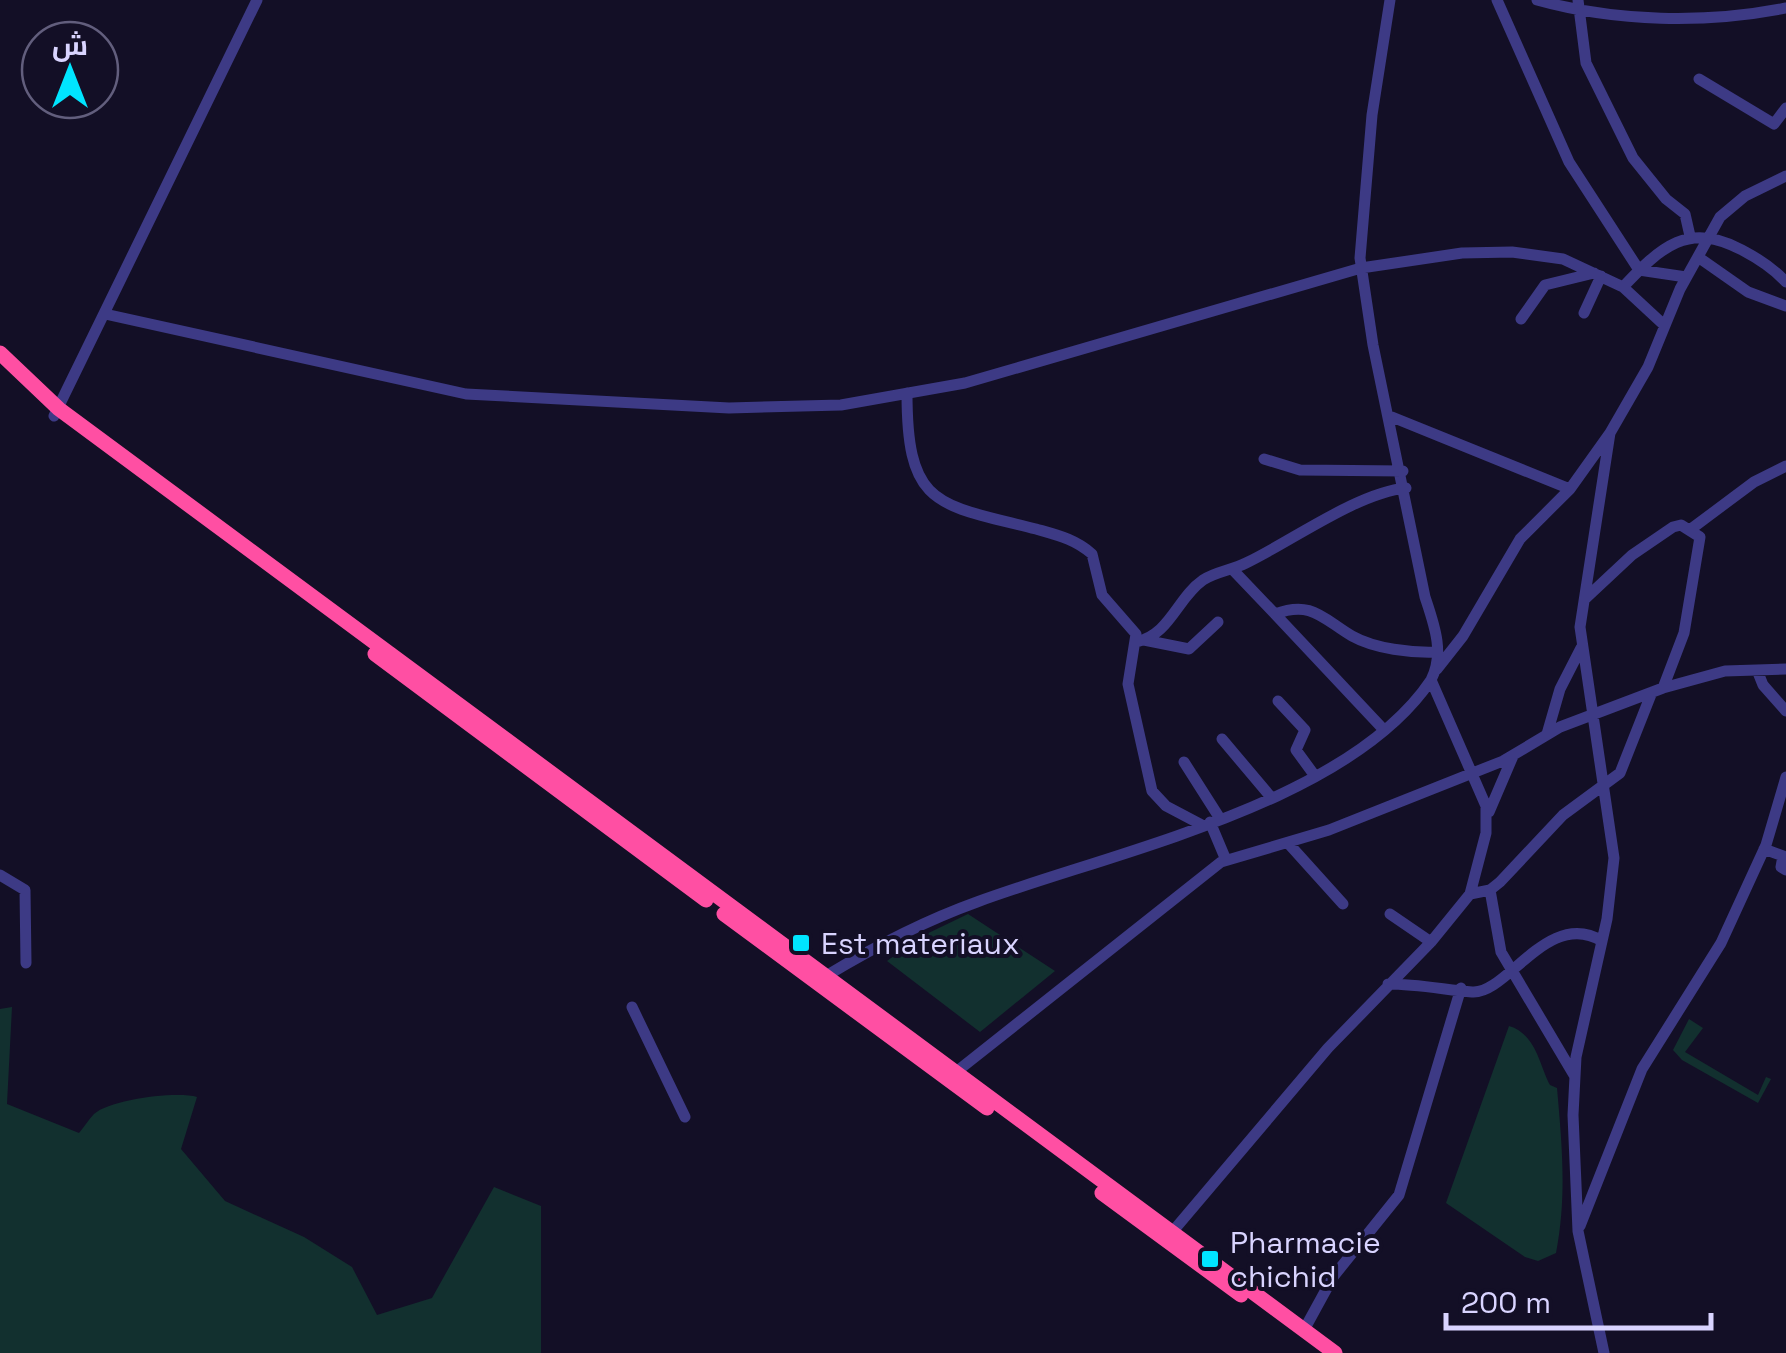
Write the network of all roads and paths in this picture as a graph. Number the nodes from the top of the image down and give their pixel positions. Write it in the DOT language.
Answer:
graph roads {
  1 [pos="258,0"];
  2 [pos="1390,0"];
  3 [pos="1498,0"];
  4 [pos="1537,0"];
  5 [pos="1580,6"];
  6 [pos="1786,8"];
  7 [pos="1699,80"];
  8 [pos="1786,108"];
  9 [pos="1784,181"];
  10 [pos="1710,235"];
  11 [pos="1690,236"];
  12 [pos="1698,256"];
  13 [pos="1362,268"];
  14 [pos="1639,270"];
  15 [pos="1598,275"];
  16 [pos="1686,277"];
  17 [pos="1786,282"];
  18 [pos="1623,287"];
  19 [pos="1786,306"];
  20 [pos="106,314"];
  21 [pos="1584,314"];
  22 [pos="1521,318"];
  23 [pos="1664,325"];
  24 [pos="0,353"];
  25 [pos="0,366"];
  26 [pos="907,393"];
  27 [pos="57,413"];
  28 [pos="1392,417"];
  29 [pos="1610,433"];
  30 [pos="1264,460"];
  31 [pos="1786,466"];
  32 [pos="1403,470"];
  33 [pos="1406,488"];
  34 [pos="1570,489"];
  35 [pos="1691,529"];
  36 [pos="1233,570"];
  37 [pos="1586,598"];
  38 [pos="1275,614"];
  39 [pos="1218,622"];
  40 [pos="1140,641"];
  41 [pos="1581,648"];
  42 [pos="1437,652"];
  43 [pos="1757,670"];
  44 [pos="1786,670"];
  45 [pos="1434,674"];
  46 [pos="1658,690"];
  47 [pos="1278,701"];
  48 [pos="1786,711"];
  49 [pos="1590,715"];
  50 [pos="1384,730"];
  51 [pos="1547,734"];
  52 [pos="1222,738"];
  53 [pos="1514,755"];
  54 [pos="1184,762"];
  55 [pos="1470,771"];
  56 [pos="1315,776"];
  57 [pos="1786,778"];
  58 [pos="1602,785"];
  59 [pos="1270,796"];
  60 [pos="1487,816"];
  61 [pos="1210,821"];
  62 [pos="1288,842"];
  63 [pos="1764,849"];
  64 [pos="1226,860"];
  65 [pos="1786,870"];
  66 [pos="0,876"];
  67 [pos="1490,890"];
  68 [pos="1470,894"];
  69 [pos="1343,904"];
  70 [pos="1390,914"];
  71 [pos="1602,940"];
  72 [pos="1431,942"];
  73 [pos="26,963"];
  74 [pos="1512,972"];
  75 [pos="826,976"];
  76 [pos="1388,984"];
  77 [pos="1461,988"];
  78 [pos="632,1008"];
  79 [pos="956,1072"];
  80 [pos="1574,1076"];
  81 [pos="684,1116"];
  82 [pos="1578,1231"];
  83 [pos="1169,1236"];
  84 [pos="1304,1330"];
  85 [pos="1319,1353"];
  86 [pos="1335,1353"];
  87 [pos="1604,1353"];
  1 -- 20 [label="street"];
  2 -- 13 [label="street"];
  3 -- 14 [label="street"];
  4 -- 5 [label="street"];
  5 -- 6 [label="street"];
  5 -- 11 [label="street"];
  7 -- 8 [label="street"];
  9 -- 10 [label="street"];
  10 -- 11 [label="street"];
  10 -- 12 [label="street"];
  10 -- 17 [label="street"];
  11 -- 14 [label="street"];
  12 -- 16 [label="street"];
  12 -- 19 [label="street"];
  13 -- 15 [label="street"];
  13 -- 26 [label="street"];
  13 -- 28 [label="street"];
  14 -- 16 [label="street"];
  14 -- 18 [label="street"];
  15 -- 18 [label="street"];
  15 -- 21 [label="street"];
  15 -- 22 [label="street"];
  16 -- 23 [label="street"];
  18 -- 23 [label="street"];
  20 -- 26 [label="street"];
  20 -- 27 [label="street"];
  23 -- 29 [label="street"];
  24 -- 27 [label="highway"];
  25 -- 27 [label="highway"];
  26 -- 40 [label="street"];
  27 -- 75 [label="highway"];
  27 -- 83 [label="highway"];
  28 -- 32 [label="street"];
  28 -- 34 [label="street"];
  29 -- 34 [label="street"];
  29 -- 37 [label="street"];
  30 -- 32 [label="street"];
  31 -- 35 [label="street"];
  32 -- 33 [label="street"];
  33 -- 36 [label="street"];
  33 -- 42 [label="street"];
  34 -- 45 [label="street"];
  35 -- 37 [label="street"];
  35 -- 46 [label="street"];
  36 -- 38 [label="street"];
  36 -- 40 [label="street"];
  37 -- 41 [label="street"];
  38 -- 42 [label="street"];
  38 -- 50 [label="street"];
  39 -- 40 [label="street"];
  40 -- 61 [label="street"];
  41 -- 49 [label="street"];
  41 -- 51 [label="street"];
  42 -- 45 [label="street"];
  43 -- 44 [label="street"];
  43 -- 46 [label="street"];
  43 -- 48 [label="street"];
  45 -- 50 [label="street"];
  45 -- 55 [label="street"];
  46 -- 49 [label="street"];
  46 -- 58 [label="street"];
  47 -- 56 [label="street"];
  49 -- 51 [label="street"];
  49 -- 58 [label="street"];
  50 -- 56 [label="street"];
  51 -- 53 [label="street"];
  52 -- 59 [label="street"];
  53 -- 55 [label="street"];
  53 -- 60 [label="street"];
  54 -- 61 [label="street"];
  55 -- 60 [label="street"];
  55 -- 62 [label="street"];
  56 -- 59 [label="street"];
  57 -- 63 [label="street"];
  58 -- 67 [label="street"];
  58 -- 71 [label="street"];
  59 -- 61 [label="street"];
  60 -- 68 [label="street"];
  61 -- 64 [label="street"];
  61 -- 75 [label="street"];
  62 -- 64 [label="street"];
  62 -- 69 [label="street"];
  63 -- 65 [label="street"];
  63 -- 82 [label="street"];
  64 -- 79 [label="street"];
  66 -- 73 [label="street"];
  67 -- 68 [label="street"];
  67 -- 74 [label="street"];
  68 -- 72 [label="street"];
  70 -- 72 [label="street"];
  71 -- 74 [label="street"];
  71 -- 80 [label="street"];
  72 -- 76 [label="street"];
  74 -- 77 [label="street"];
  74 -- 80 [label="street"];
  75 -- 79 [label="highway"];
  76 -- 77 [label="street"];
  76 -- 83 [label="street"];
  77 -- 84 [label="street"];
  78 -- 81 [label="street"];
  79 -- 83 [label="highway"];
  80 -- 82 [label="street"];
  82 -- 87 [label="street"];
  83 -- 84 [label="highway"];
  83 -- 85 [label="highway"];
  84 -- 86 [label="highway"];
}
